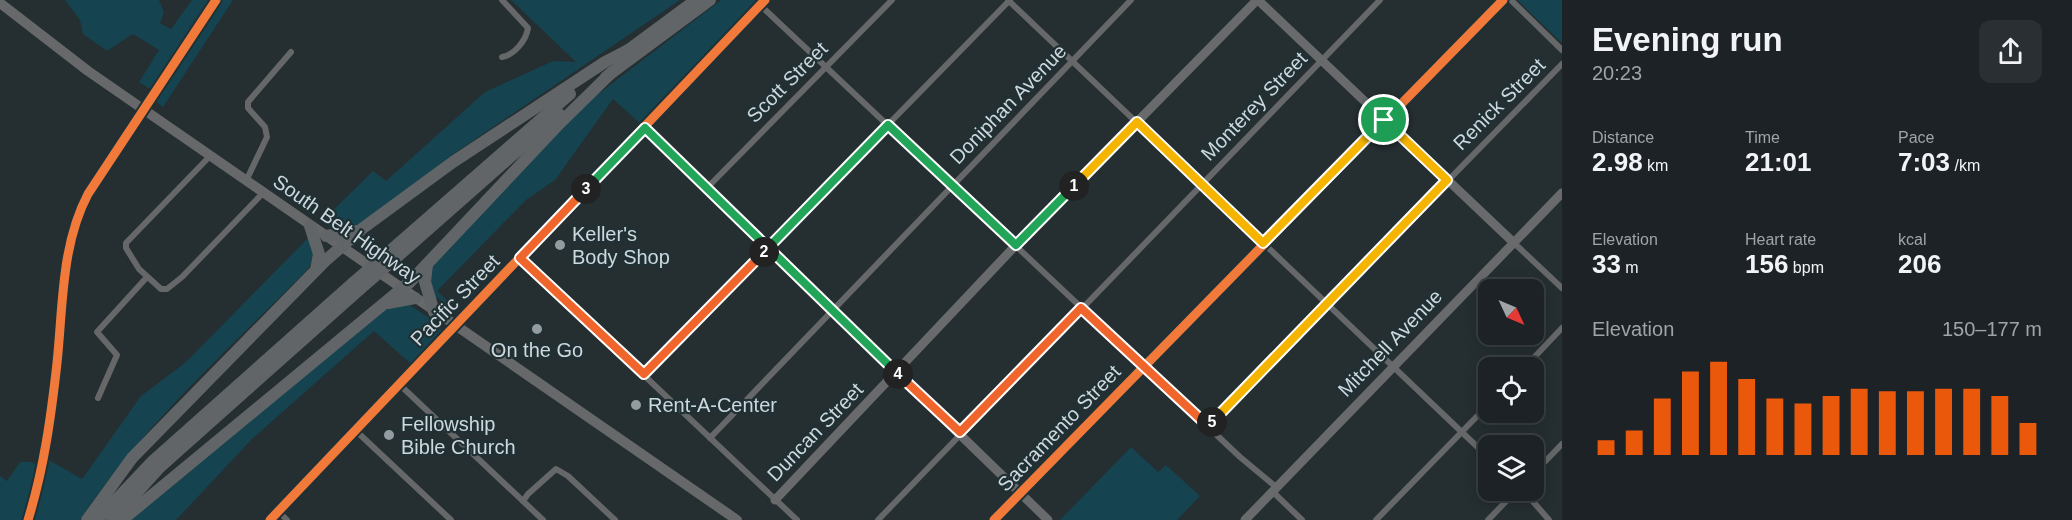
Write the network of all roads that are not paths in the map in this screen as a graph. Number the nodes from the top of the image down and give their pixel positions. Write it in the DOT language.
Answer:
graph roads {
  1 [pos="502,0"];
  2 [pos="696,0"];
  3 [pos="710,0"];
  4 [pos="892,0"];
  5 [pos="1009,0"];
  6 [pos="1131,0"];
  7 [pos="1257,0"];
  8 [pos="1380,0"];
  9 [pos="1503,0"];
  10 [pos="1510,0"];
  11 [pos="763,2"];
  12 [pos="0,3"];
  13 [pos="632,48"];
  14 [pos="1562,50"];
  15 [pos="291,52"];
  16 [pos="502,57"];
  17 [pos="1321,60"];
  18 [pos="1072,61"];
  19 [pos="1562,64"];
  20 [pos="826,66"];
  21 [pos="612,72"];
  22 [pos="1384,120"];
  23 [pos="1137,122"];
  24 [pos="888,125"];
  25 [pos="645,128"];
  26 [pos="210,156"];
  27 [pos="1447,180"];
  28 [pos="246,182"];
  29 [pos="1201,183"];
  30 [pos="953,185"];
  31 [pos="706,189"];
  32 [pos="1562,193"];
  33 [pos="263,194"];
  34 [pos="310,226"];
  35 [pos="363,228"];
  36 [pos="326,236"];
  37 [pos="1513,242"];
  38 [pos="1263,243"];
  39 [pos="1016,245"];
  40 [pos="341,247"];
  41 [pos="769,248"];
  42 [pos="394,253"];
  43 [pos="520,258"];
  44 [pos="427,264"];
  45 [pos="316,270"];
  46 [pos="147,277"];
  47 [pos="357,286"];
  48 [pos="1562,288"];
  49 [pos="402,289"];
  50 [pos="415,298"];
  51 [pos="384,304"];
  52 [pos="1327,304"];
  53 [pos="1081,308"];
  54 [pos="832,309"];
  55 [pos="434,312"];
  56 [pos="456,326"];
  57 [pos="1562,328"];
  58 [pos="1534,357"];
  59 [pos="1392,366"];
  60 [pos="1144,367"];
  61 [pos="896,372"];
  62 [pos="644,374"];
  63 [pos="400,385"];
  64 [pos="98,398"];
  65 [pos="1478,415"];
  66 [pos="1208,426"];
  67 [pos="355,430"];
  68 [pos="960,432"];
  69 [pos="1462,432"];
  70 [pos="710,438"];
  71 [pos="1562,444"];
  72 [pos="1478,447"];
  73 [pos="1544,463"];
  74 [pos="1274,489"];
  75 [pos="1020,494"];
  76 [pos="775,500"];
  77 [pos="523,501"];
  78 [pos="1506,501"];
  79 [pos="1532,501"];
  80 [pos="278,511"];
  81 [pos="87,520"];
  82 [pos="97,520"];
  83 [pos="112,520"];
  84 [pos="122,520"];
  85 [pos="270,520"];
  86 [pos="287,520"];
  87 [pos="451,520"];
  88 [pos="543,520"];
  89 [pos="615,520"];
  90 [pos="737,520"];
  91 [pos="797,520"];
  92 [pos="878,520"];
  93 [pos="994,520"];
  94 [pos="1048,520"];
  95 [pos="1245,520"];
  96 [pos="1302,520"];
  97 [pos="1376,520"];
  98 [pos="1488,520"];
  99 [pos="1549,520"];
  1 -- 16 [label="street"];
  2 -- 13 [label="highway"];
  3 -- 21 [label="highway"];
  4 -- 20 [label="street, Scott Street"];
  5 -- 18 [label="street"];
  5 -- 24 [label="street"];
  6 -- 18 [label="street, Doniphan Avenue"];
  7 -- 17 [label="street"];
  7 -- 23 [label="street, Duncan Street"];
  8 -- 17 [label="street, Monterey Street"];
  9 -- 22 [label="street, Sacramento Street"];
  10 -- 14 [label="street"];
  11 -- 20 [label="street"];
  11 -- 25 [label="street, Pacific Street"];
  12 -- 26 [label="main road, South Belt Highway"];
  13 -- 35 [label="highway"];
  13 -- 42 [label="highway"];
  15 -- 28 [label="street"];
  17 -- 22 [label="street"];
  17 -- 29 [label="street, Monterey Street"];
  18 -- 23 [label="street"];
  18 -- 30 [label="street, Doniphan Avenue"];
  19 -- 27 [label="street, Renick Street"];
  20 -- 24 [label="street"];
  20 -- 31 [label="street, Scott Street"];
  21 -- 42 [label="highway"];
  21 -- 44 [label="highway"];
  22 -- 27 [label="street"];
  22 -- 38 [label="street, Sacramento Street"];
  23 -- 29 [label="street"];
  23 -- 39 [label="street, Duncan Street"];
  24 -- 30 [label="street"];
  24 -- 41 [label="street"];
  25 -- 31 [label="street"];
  25 -- 43 [label="street, Pacific Street"];
  26 -- 28 [label="main road, South Belt Highway"];
  26 -- 46 [label="street"];
  27 -- 37 [label="street"];
  27 -- 52 [label="street, Renick Street"];
  28 -- 33 [label="main road, South Belt Highway"];
  29 -- 38 [label="street"];
  29 -- 53 [label="street, Monterey Street"];
  30 -- 39 [label="street"];
  30 -- 54 [label="street, Doniphan Avenue"];
  31 -- 41 [label="street"];
  32 -- 37 [label="street, Mitchell Avenue"];
  33 -- 34 [label="main road, South Belt Highway"];
  33 -- 46 [label="street"];
  34 -- 36 [label="main road, South Belt Highway"];
  34 -- 45 [label="highway"];
  35 -- 36 [label="highway"];
  35 -- 40 [label="highway"];
  36 -- 40 [label="main road, South Belt Highway"];
  37 -- 48 [label="street"];
  37 -- 59 [label="street, Mitchell Avenue"];
  38 -- 52 [label="street"];
  38 -- 60 [label="street, Sacramento Street"];
  39 -- 53 [label="street"];
  39 -- 61 [label="street, Duncan Street"];
  40 -- 45 [label="highway"];
  40 -- 49 [label="main road, South Belt Highway"];
  41 -- 54 [label="street"];
  41 -- 62 [label="street"];
  42 -- 47 [label="highway, bridge"];
  43 -- 56 [label="street, Pacific Street"];
  43 -- 62 [label="street"];
  44 -- 49 [label="highway"];
  44 -- 55 [label="highway"];
  45 -- 81 [label="highway"];
  46 -- 64 [label="street"];
  47 -- 82 [label="highway"];
  47 -- 83 [label="highway"];
  49 -- 50 [label="main road, South Belt Highway"];
  49 -- 51 [label="highway"];
  50 -- 51 [label="highway"];
  50 -- 55 [label="main road, South Belt Highway"];
  51 -- 84 [label="highway"];
  52 -- 59 [label="street"];
  52 -- 66 [label="street, Renick Street"];
  53 -- 60 [label="street"];
  53 -- 68 [label="street, Monterey Street"];
  54 -- 61 [label="street"];
  54 -- 70 [label="street, Doniphan Avenue"];
  55 -- 56 [label="main road, South Belt Highway"];
  56 -- 63 [label="street, Pacific Street"];
  56 -- 90 [label="main road, South Belt Highway"];
  57 -- 58 [label="street"];
  59 -- 69 [label="street"];
  59 -- 74 [label="street, Mitchell Avenue"];
  60 -- 66 [label="street"];
  60 -- 75 [label="street, Sacramento Street"];
  61 -- 68 [label="street"];
  61 -- 76 [label="street, Duncan Street"];
  62 -- 70 [label="street"];
  63 -- 67 [label="street, Pacific Street"];
  63 -- 77 [label="street"];
  65 -- 69 [label="street"];
  66 -- 74 [label="street"];
  67 -- 80 [label="street, Pacific Street"];
  67 -- 87 [label="street"];
  68 -- 75 [label="street"];
  68 -- 92 [label="street, Monterey Street"];
  69 -- 72 [label="street"];
  69 -- 97 [label="street"];
  70 -- 76 [label="street"];
  71 -- 73 [label="street"];
  74 -- 95 [label="street, Mitchell Avenue"];
  74 -- 96 [label="street"];
  75 -- 93 [label="street, Sacramento Street"];
  75 -- 94 [label="street"];
  76 -- 91 [label="street"];
  77 -- 88 [label="street"];
  77 -- 89 [label="street"];
  78 -- 98 [label="street"];
  79 -- 99 [label="street"];
  80 -- 85 [label="street, Pacific Street"];
  80 -- 86 [label="street"];
}
